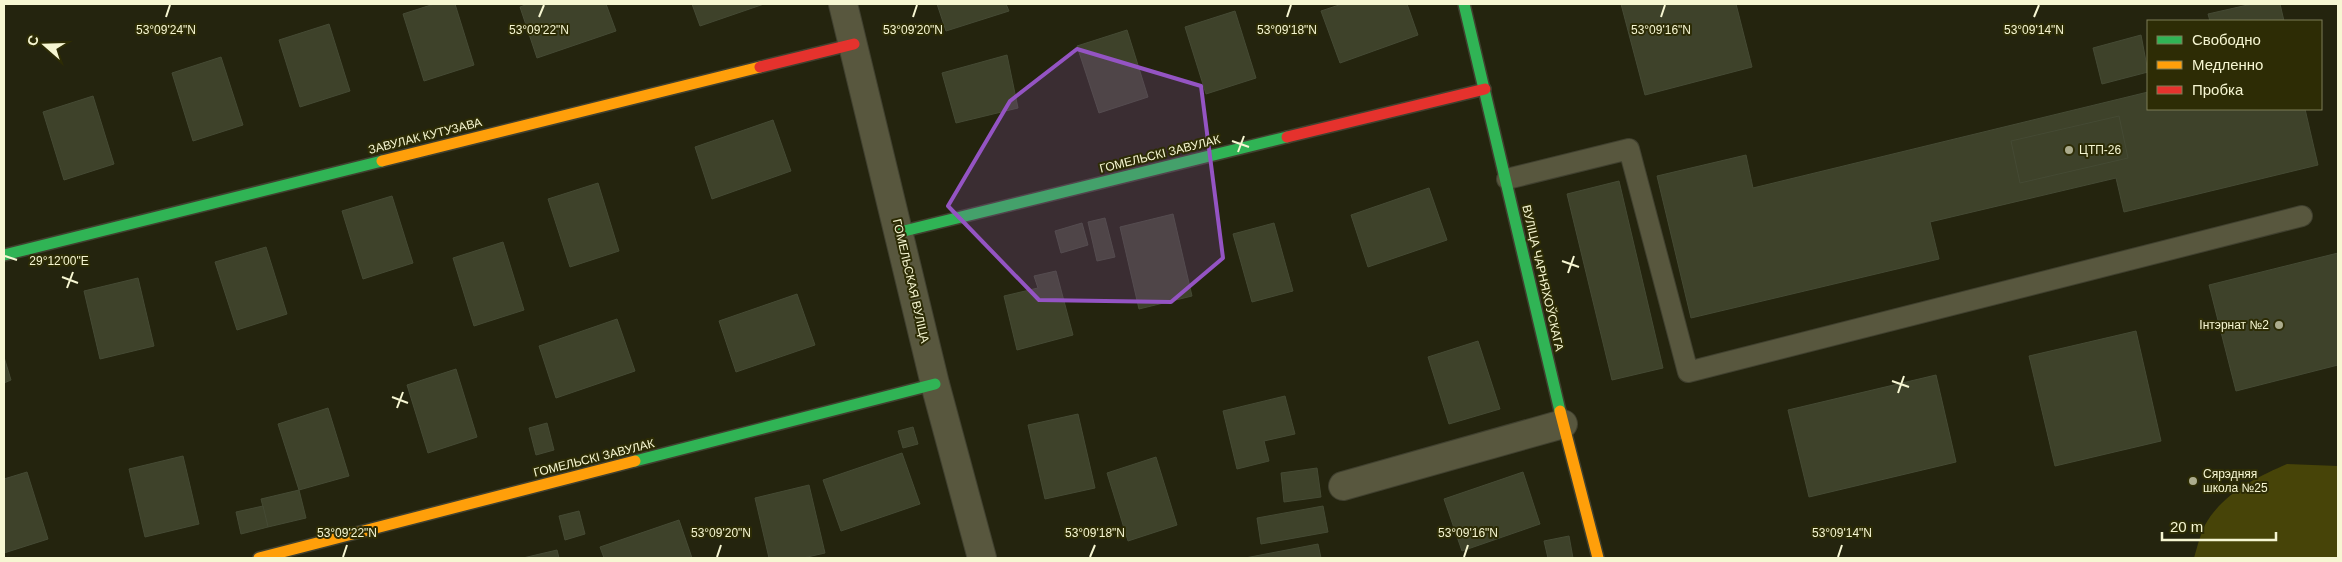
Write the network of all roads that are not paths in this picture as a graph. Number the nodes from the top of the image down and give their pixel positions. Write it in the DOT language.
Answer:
graph roads {
  1 [pos="843,4"];
  2 [pos="1464,4"];
  3 [pos="854,44"];
  4 [pos="1485,89"];
  5 [pos="1506,179"];
  6 [pos="2302,216"];
  7 [pos="900,232"];
  8 [pos="4,255"];
  9 [pos="935,384"];
  10 [pos="1563,424"];
  11 [pos="1343,486"];
  12 [pos="259,558"];
  13 [pos="982,558"];
  14 [pos="1598,558"];
  1 -- 3 [label="street, ГОМЕЛЬСКАЯ ВУЛІЦА"];
  2 -- 4 [label="street, ВУЛІЦА ЧАРНЯХОЎСКАГА"];
  3 -- 7 [label="street, ГОМЕЛЬСКАЯ ВУЛІЦА"];
  3 -- 8 [label="street, ЗАВУЛАК КУТУЗАВА"];
  4 -- 5 [label="street, ВУЛІЦА ЧАРНЯХОЎСКАГА"];
  4 -- 7 [label="street, ГОМЕЛЬСКІ ЗАВУЛАК"];
  5 -- 6 [label="lane"];
  5 -- 10 [label="street, ВУЛІЦА ЧАРНЯХОЎСКАГА"];
  7 -- 9 [label="street, ГОМЕЛЬСКАЯ ВУЛІЦА"];
  9 -- 12 [label="street, ГОМЕЛЬСКІ ЗАВУЛАК"];
  9 -- 13 [label="street, ГОМЕЛЬСКАЯ ВУЛІЦА"];
  10 -- 11 [label="street"];
  10 -- 14 [label="street, ВУЛІЦА ЧАРНЯХОЎСКАГА"];
}
